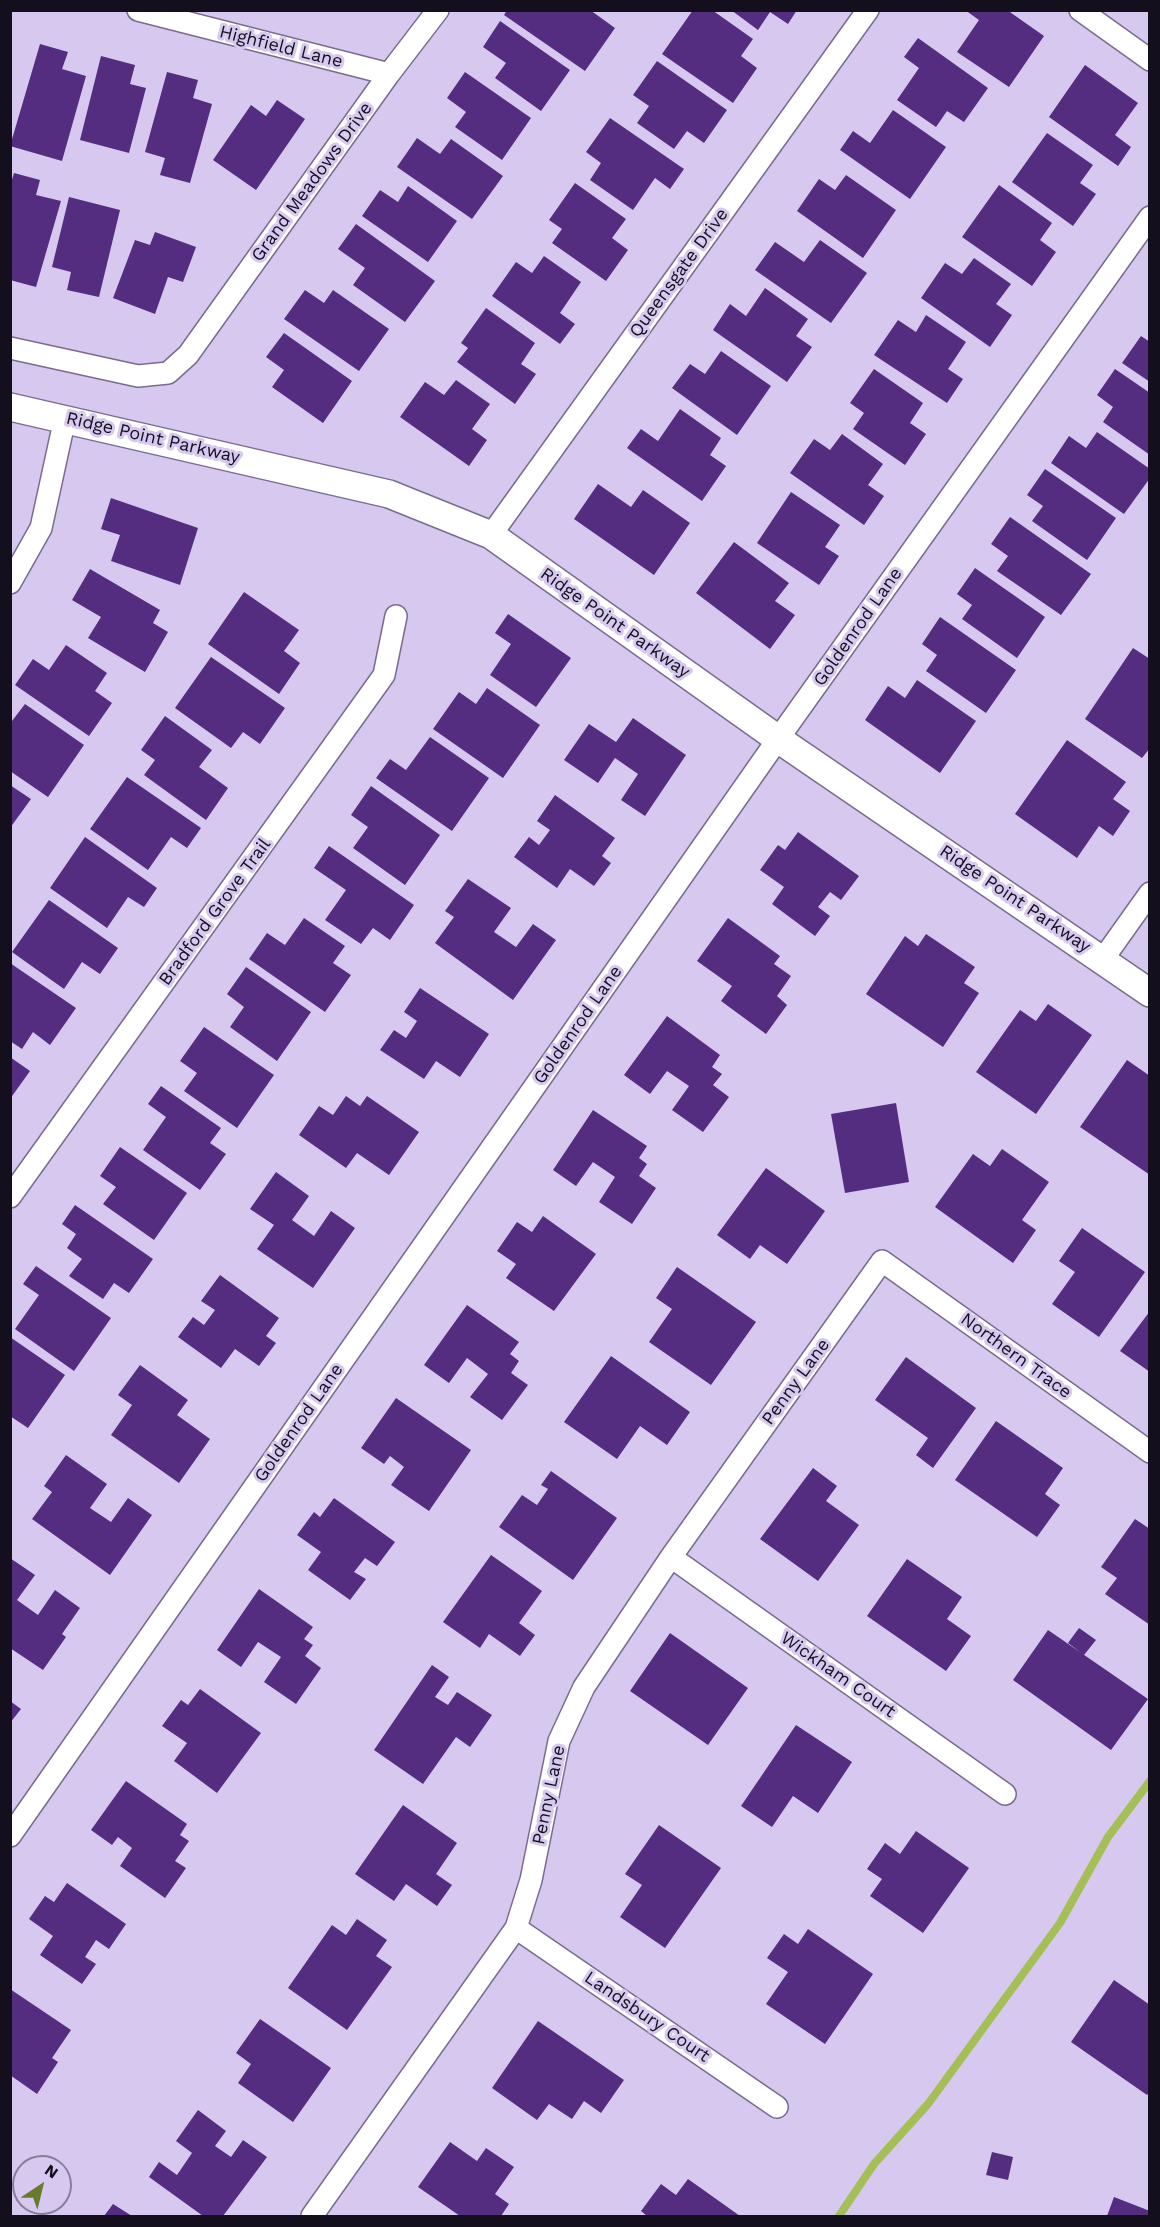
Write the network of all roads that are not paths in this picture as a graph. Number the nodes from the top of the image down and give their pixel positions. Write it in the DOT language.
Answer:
graph roads {
  1 [pos="138,10"];
  2 [pos="438,10"];
  3 [pos="868,10"];
  4 [pos="1080,10"];
  5 [pos="1149,60"];
  6 [pos="389,74"];
  7 [pos="1149,217"];
  8 [pos="10,348"];
  9 [pos="10,407"];
  10 [pos="65,418"];
  11 [pos="491,535"];
  12 [pos="10,583"];
  13 [pos="396,616"];
  14 [pos="778,739"];
  15 [pos="1149,893"];
  16 [pos="1103,959"];
  17 [pos="1149,993"];
  18 [pos="13,1188"];
  19 [pos="882,1261"];
  20 [pos="1149,1452"];
  21 [pos="670,1557"];
  22 [pos="1005,1794"];
  23 [pos="10,1836"];
  24 [pos="516,1928"];
  25 [pos="777,2107"];
  26 [pos="312,2217"];
  1 -- 6 [label="street, Highfield Lane"];
  2 -- 6 [label="street, Grand Meadows Drive"];
  3 -- 11 [label="street, Queensgate Drive"];
  4 -- 5 [label="street"];
  6 -- 8 [label="street, Grand Meadows Drive"];
  7 -- 14 [label="street, Goldenrod Lane"];
  9 -- 10 [label="street, Ridge Point Parkway"];
  10 -- 11 [label="street, Ridge Point Parkway"];
  10 -- 12 [label="street"];
  11 -- 14 [label="street, Ridge Point Parkway"];
  13 -- 18 [label="street, Bradford Grove Trail"];
  14 -- 16 [label="street, Ridge Point Parkway"];
  14 -- 23 [label="street, Goldenrod Lane"];
  15 -- 16 [label="street"];
  16 -- 17 [label="street, Ridge Point Parkway"];
  19 -- 20 [label="street, Northern Trace"];
  19 -- 21 [label="street, Penny Lane"];
  21 -- 22 [label="street, Wickham Court"];
  21 -- 24 [label="street, Penny Lane"];
  24 -- 25 [label="street, Landsbury Court"];
  24 -- 26 [label="street, Penny Lane"];
}
